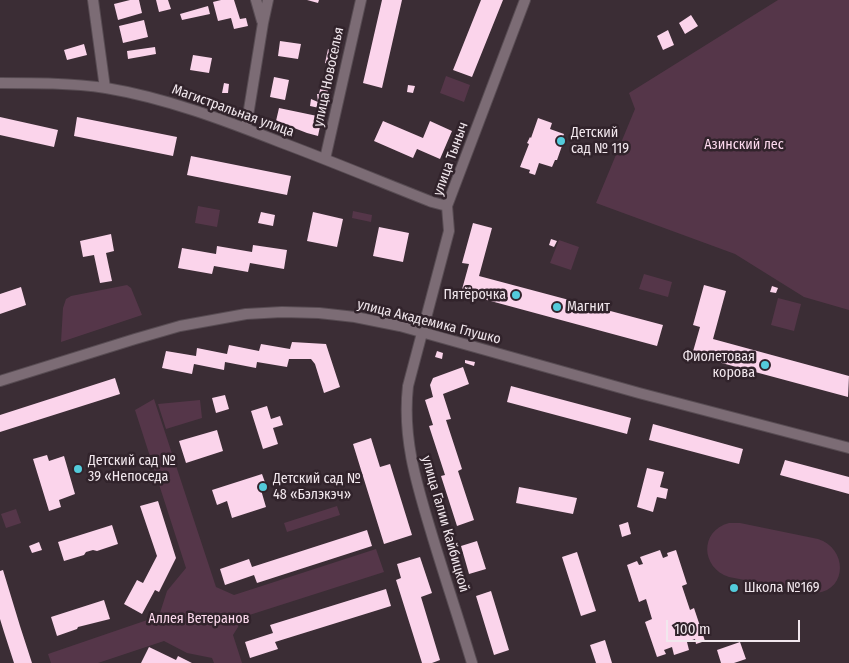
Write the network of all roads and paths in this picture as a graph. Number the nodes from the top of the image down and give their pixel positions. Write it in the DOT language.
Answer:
graph roads {
  1 [pos="94,0"];
  2 [pos="256,0"];
  3 [pos="268,0"];
  4 [pos="360,0"];
  5 [pos="526,0"];
  6 [pos="263,23"];
  7 [pos="0,83"];
  8 [pos="106,88"];
  9 [pos="246,128"];
  10 [pos="326,159"];
  11 [pos="448,206"];
  12 [pos="422,332"];
  13 [pos="0,381"];
  14 [pos="849,448"];
  15 [pos="472,663"];
  1 -- 8 [label="street"];
  2 -- 6 [label="street"];
  3 -- 6 [label="street"];
  4 -- 10 [label="street, улица Новоселья"];
  5 -- 11 [label="street, улица Тыныч"];
  6 -- 9 [label="street"];
  7 -- 8 [label="street, Магистральная улица"];
  8 -- 9 [label="street, Магистральная улица"];
  9 -- 10 [label="street, Магистральная улица"];
  10 -- 11 [label="street, Магистральная улица"];
  11 -- 12 [label="street, улица Тыныч"];
  12 -- 13 [label="street, улица Академика Глушко"];
  12 -- 14 [label="street, улица Академика Глушко"];
  12 -- 15 [label="street, улица Галии Кайбицкой"];
}
